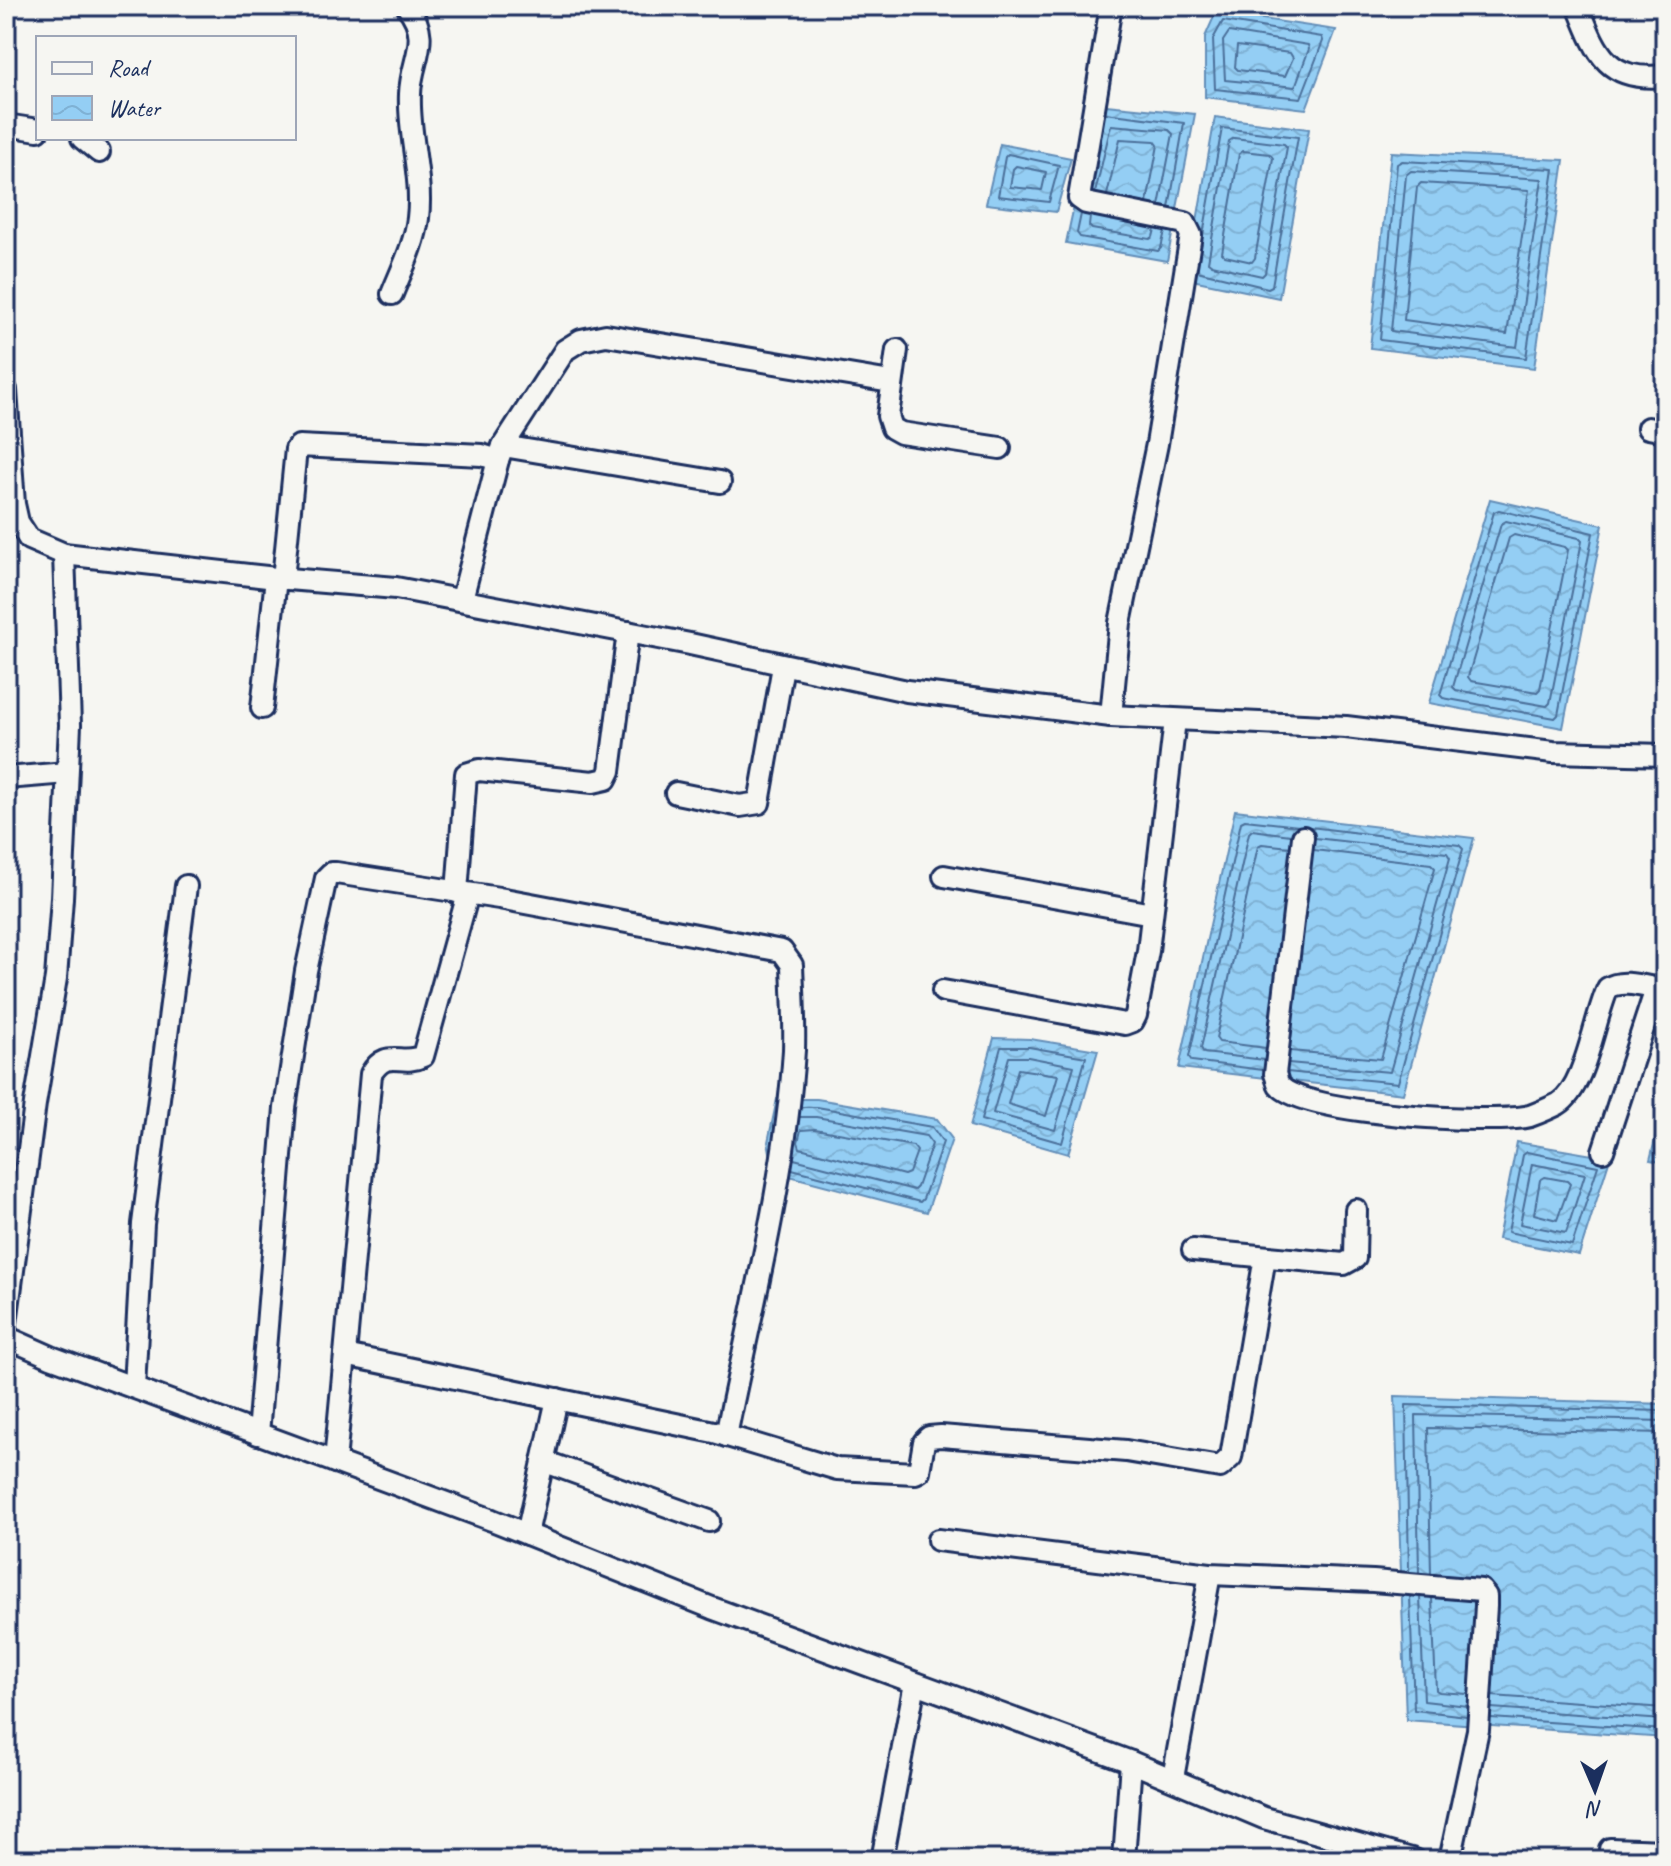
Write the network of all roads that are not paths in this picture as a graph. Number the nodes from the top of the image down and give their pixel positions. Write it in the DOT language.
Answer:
graph roads {
  1 [pos="407,6"];
  2 [pos="1111,6"];
  3 [pos="1578,6"];
  4 [pos="1665,76"];
  5 [pos="6,125"];
  6 [pos="36,130"];
  7 [pos="84,140"];
  8 [pos="99,152"];
  9 [pos="392,294"];
  10 [pos="897,350"];
  11 [pos="891,382"];
  12 [pos="6,390"];
  13 [pos="1000,448"];
  14 [pos="500,453"];
  15 [pos="720,482"];
  16 [pos="64,554"];
  17 [pos="280,578"];
  18 [pos="462,599"];
  19 [pos="628,632"];
  20 [pos="783,666"];
  21 [pos="262,708"];
  22 [pos="1111,716"];
  23 [pos="1175,720"];
  24 [pos="1665,755"];
  25 [pos="67,773"];
  26 [pos="6,778"];
  27 [pos="676,793"];
  28 [pos="1303,837"];
  29 [pos="944,876"];
  30 [pos="186,886"];
  31 [pos="462,893"];
  32 [pos="1152,914"];
  33 [pos="1661,990"];
  34 [pos="943,991"];
  35 [pos="1603,1151"];
  36 [pos="1356,1210"];
  37 [pos="1193,1250"];
  38 [pos="1265,1257"];
  39 [pos="6,1323"];
  40 [pos="6,1337"];
  41 [pos="345,1355"];
  42 [pos="134,1387"];
  43 [pos="557,1399"];
  44 [pos="258,1434"];
  45 [pos="726,1436"];
  46 [pos="543,1461"];
  47 [pos="335,1462"];
  48 [pos="709,1521"];
  49 [pos="527,1534"];
  50 [pos="938,1540"];
  51 [pos="1210,1574"];
  52 [pos="915,1683"];
  53 [pos="1131,1762"];
  54 [pos="1173,1778"];
  55 [pos="1610,1849"];
  56 [pos="1665,1851"];
  57 [pos="882,1860"];
  58 [pos="1124,1860"];
  59 [pos="1415,1860"];
  60 [pos="1450,1860"];
  1 -- 9 [label="street"];
  2 -- 22 [label="street"];
  3 -- 4 [label="street"];
  5 -- 6 [label="street"];
  7 -- 8 [label="street"];
  10 -- 11 [label="street"];
  11 -- 13 [label="street"];
  11 -- 14 [label="street"];
  12 -- 16 [label="street"];
  14 -- 15 [label="street"];
  14 -- 17 [label="street"];
  14 -- 18 [label="street"];
  16 -- 17 [label="street"];
  16 -- 25 [label="street"];
  17 -- 18 [label="street"];
  17 -- 21 [label="street"];
  18 -- 19 [label="street"];
  19 -- 20 [label="street"];
  19 -- 31 [label="street"];
  20 -- 22 [label="street"];
  20 -- 27 [label="street"];
  22 -- 23 [label="street"];
  23 -- 24 [label="street"];
  23 -- 32 [label="street"];
  25 -- 26 [label="street"];
  25 -- 39 [label="street"];
  28 -- 33 [label="street"];
  29 -- 32 [label="street"];
  30 -- 42 [label="street"];
  31 -- 41 [label="street"];
  31 -- 44 [label="street"];
  31 -- 45 [label="street"];
  32 -- 34 [label="street"];
  33 -- 35 [label="street"];
  36 -- 38 [label="street"];
  37 -- 38 [label="street"];
  38 -- 45 [label="street"];
  40 -- 42 [label="street"];
  41 -- 43 [label="street"];
  41 -- 47 [label="street"];
  42 -- 44 [label="street"];
  43 -- 45 [label="street"];
  43 -- 46 [label="street"];
  44 -- 47 [label="street"];
  46 -- 48 [label="street"];
  46 -- 49 [label="street"];
  47 -- 49 [label="street"];
  49 -- 52 [label="street"];
  50 -- 51 [label="street"];
  51 -- 54 [label="street"];
  51 -- 60 [label="street"];
  52 -- 53 [label="street"];
  52 -- 57 [label="street"];
  53 -- 54 [label="street"];
  53 -- 58 [label="street"];
  54 -- 59 [label="street"];
  55 -- 56 [label="street"];
}
